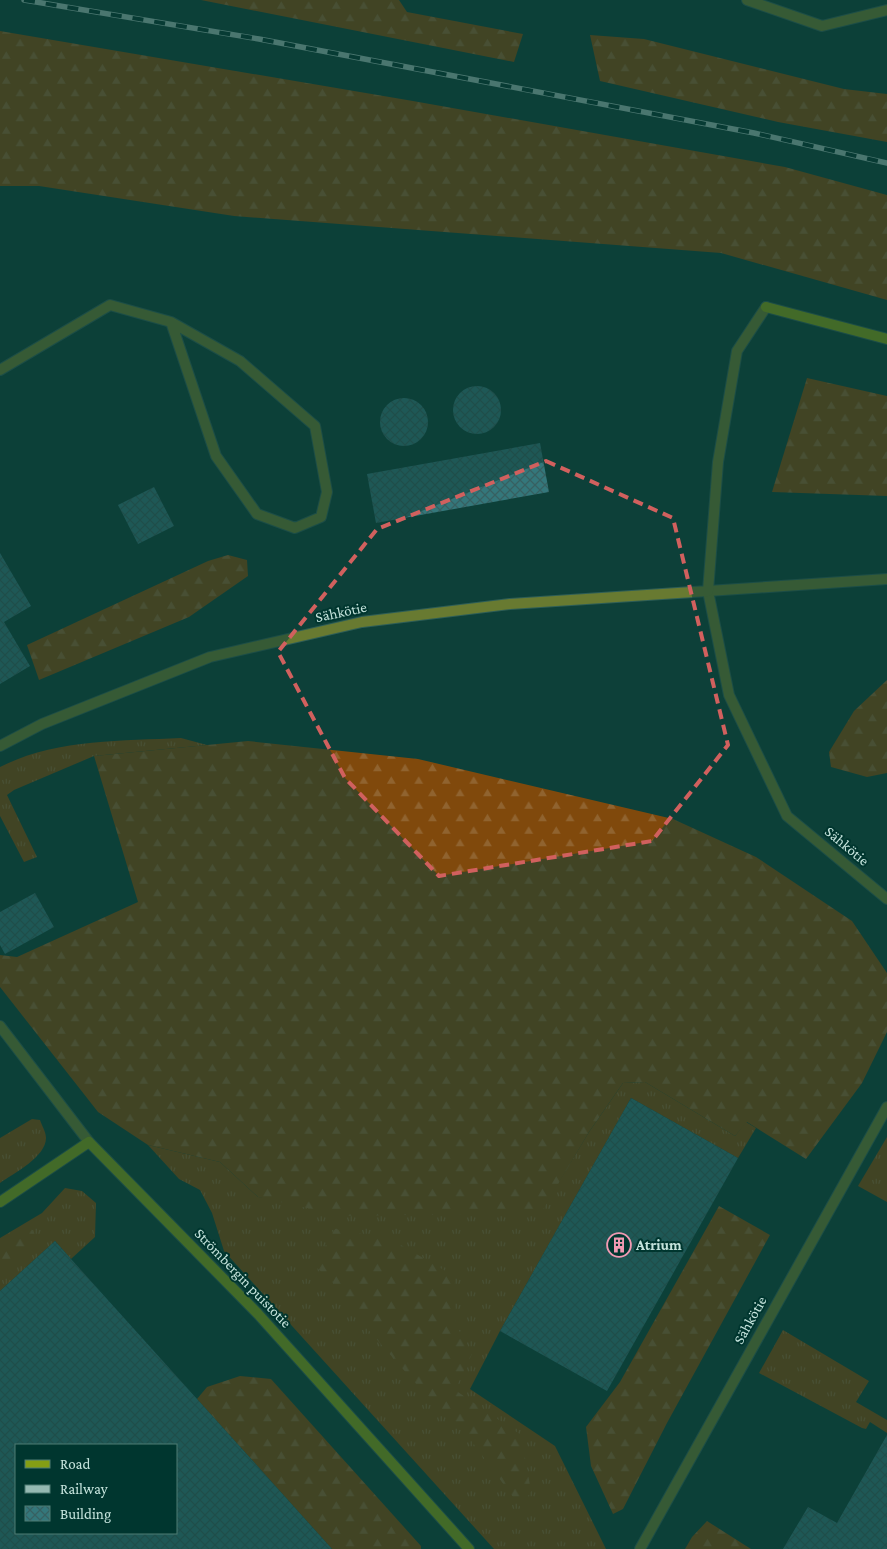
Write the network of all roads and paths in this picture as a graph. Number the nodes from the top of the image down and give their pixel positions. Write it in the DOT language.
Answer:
graph roads {
  1 [pos="747,0"];
  2 [pos="887,10"];
  3 [pos="171,322"];
  4 [pos="887,338"];
  5 [pos="0,370"];
  6 [pos="887,579"];
  7 [pos="708,591"];
  8 [pos="0,746"];
  9 [pos="887,899"];
  10 [pos="0,1026"];
  11 [pos="887,1107"];
  12 [pos="90,1142"];
  13 [pos="0,1202"];
  14 [pos="468,1549"];
  15 [pos="640,1549"];
  1 -- 2 [label="street"];
  3 -- 3 [label="street"];
  3 -- 5 [label="street"];
  4 -- 7 [label="street"];
  6 -- 7 [label="street, Sähkötie"];
  7 -- 8 [label="street, Sähkötie"];
  7 -- 9 [label="street, Sähkötie"];
  10 -- 12 [label="street, Strömbergin puistotie"];
  11 -- 15 [label="street, Sähkötie"];
  12 -- 13 [label="street"];
  12 -- 14 [label="street, Strömbergin puistotie"];
}
